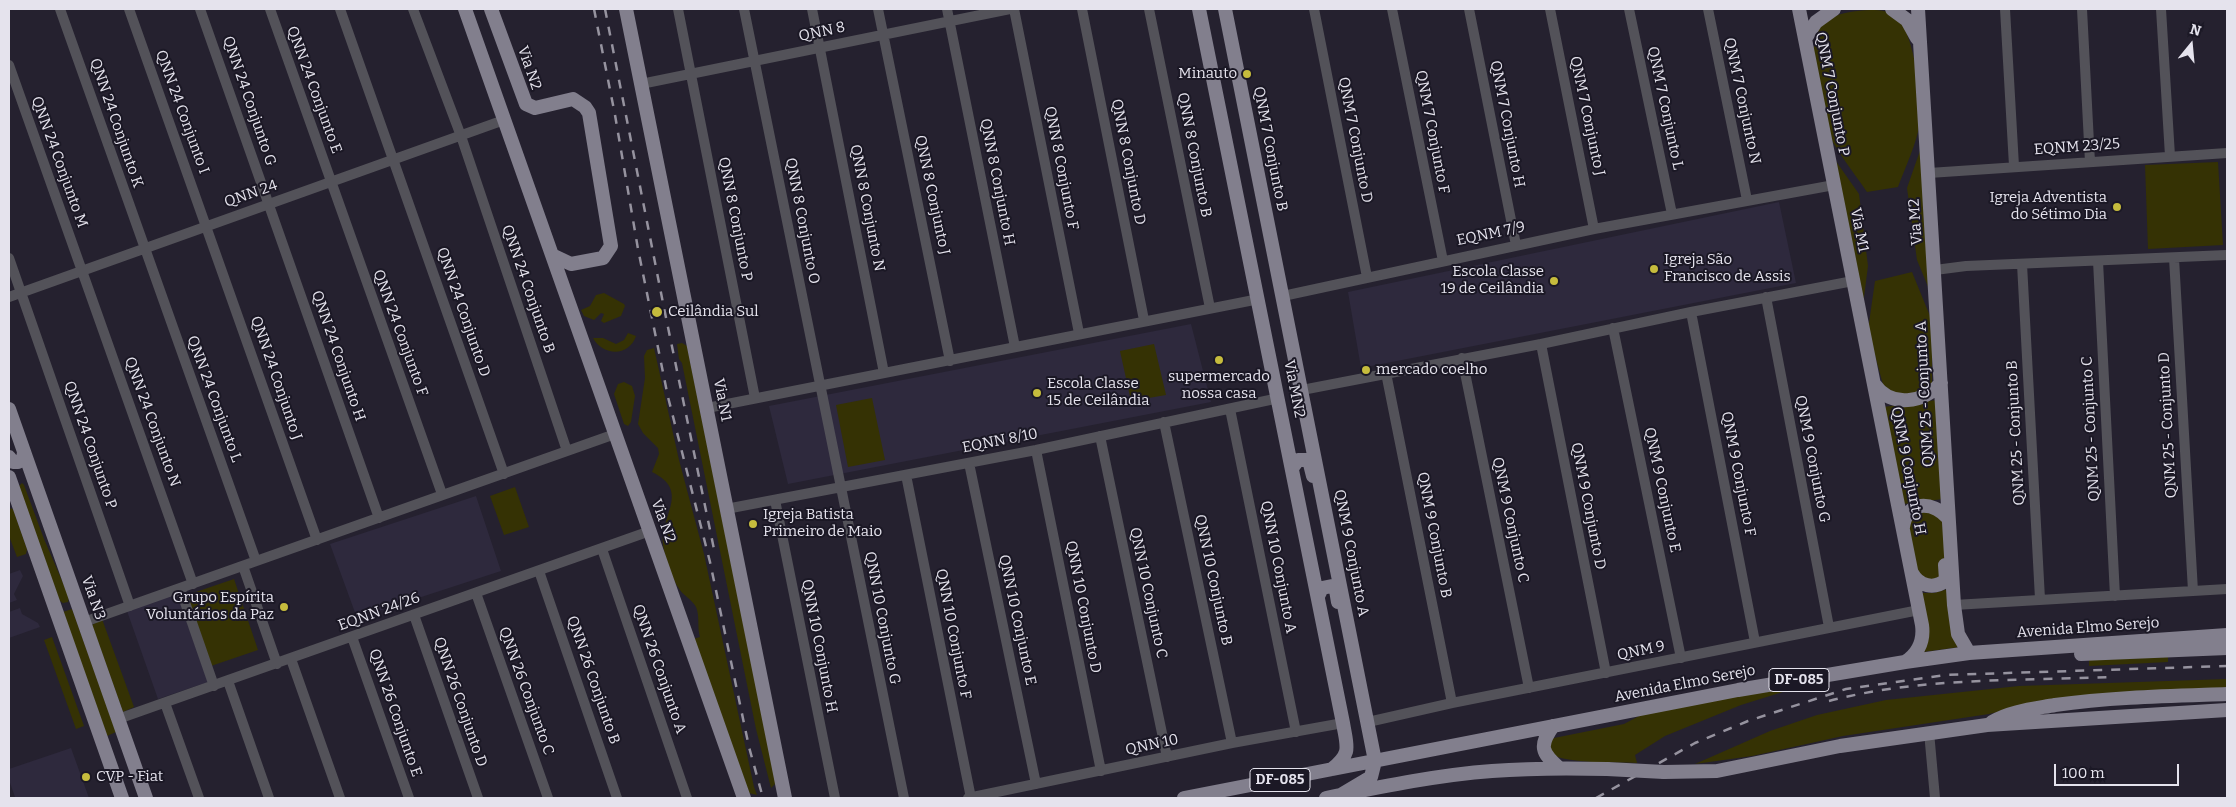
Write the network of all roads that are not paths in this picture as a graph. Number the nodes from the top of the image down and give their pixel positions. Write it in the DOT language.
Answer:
graph roads {
  1 [pos="60,9"];
  2 [pos="129,9"];
  3 [pos="200,9"];
  4 [pos="270,9"];
  5 [pos="340,9"];
  6 [pos="413,9"];
  7 [pos="465,9"];
  8 [pos="484,9"];
  9 [pos="491,9"];
  10 [pos="626,9"];
  11 [pos="678,9"];
  12 [pos="744,9"];
  13 [pos="812,9"];
  14 [pos="878,9"];
  15 [pos="947,9"];
  16 [pos="1010,9"];
  17 [pos="1014,9"];
  18 [pos="1082,9"];
  19 [pos="1149,9"];
  20 [pos="1225,9"];
  21 [pos="1314,9"];
  22 [pos="1392,9"];
  23 [pos="1469,9"];
  24 [pos="1550,9"];
  25 [pos="1629,9"];
  26 [pos="1708,9"];
  27 [pos="1799,9"];
  28 [pos="1834,9"];
  29 [pos="1892,9"];
  30 [pos="1918,9"];
  31 [pos="2005,9"];
  32 [pos="2082,9"];
  33 [pos="2161,9"];
  34 [pos="1200,16"];
  35 [pos="950,22"];
  36 [pos="883,35"];
  37 [pos="1805,39"];
  38 [pos="1920,46"];
  39 [pos="820,48"];
  40 [pos="756,61"];
  41 [pos="511,64"];
  42 [pos="9,65"];
  43 [pos="691,74"];
  44 [pos="641,84"];
  45 [pos="1246,113"];
  46 [pos="504,120"];
  47 [pos="1250,133"];
  48 [pos="461,136"];
  49 [pos="1226,136"];
  50 [pos="2227,154"];
  51 [pos="2170,156"];
  52 [pos="394,160"];
  53 [pos="2090,162"];
  54 [pos="2014,166"];
  55 [pos="1929,172"];
  56 [pos="331,182"];
  57 [pos="1834,185"];
  58 [pos="1748,200"];
  59 [pos="269,204"];
  60 [pos="1672,214"];
  61 [pos="206,226"];
  62 [pos="1594,229"];
  63 [pos="1516,245"];
  64 [pos="144,248"];
  65 [pos="552,255"];
  66 [pos="2227,255"];
  67 [pos="9,258"];
  68 [pos="2174,258"];
  69 [pos="1443,261"];
  70 [pos="2098,261"];
  71 [pos="2022,264"];
  72 [pos="82,270"];
  73 [pos="1935,270"];
  74 [pos="1367,277"];
  75 [pos="1852,282"];
  76 [pos="21,293"];
  77 [pos="1283,296"];
  78 [pos="9,297"];
  79 [pos="1766,297"];
  80 [pos="1259,299"];
  81 [pos="1210,308"];
  82 [pos="1691,312"];
  83 [pos="1144,320"];
  84 [pos="1613,328"];
  85 [pos="1079,333"];
  86 [pos="1541,344"];
  87 [pos="1015,347"];
  88 [pos="1462,358"];
  89 [pos="950,361"];
  90 [pos="884,373"];
  91 [pos="1386,373"];
  92 [pos="1941,383"];
  93 [pos="1874,384"];
  94 [pos="820,386"];
  95 [pos="1302,390"];
  96 [pos="755,398"];
  97 [pos="1279,398"];
  98 [pos="707,408"];
  99 [pos="9,409"];
  100 [pos="1230,409"];
  101 [pos="1164,422"];
  102 [pos="615,434"];
  103 [pos="1100,436"];
  104 [pos="1036,450"];
  105 [pos="567,451"];
  106 [pos="24,452"];
  107 [pos="9,457"];
  108 [pos="969,463"];
  109 [pos="1292,468"];
  110 [pos="504,474"];
  111 [pos="906,475"];
  112 [pos="10,482"];
  113 [pos="841,488"];
  114 [pos="1296,488"];
  115 [pos="442,494"];
  116 [pos="1323,494"];
  117 [pos="775,500"];
  118 [pos="726,509"];
  119 [pos="379,518"];
  120 [pos="1948,518"];
  121 [pos="1903,527"];
  122 [pos="650,531"];
  123 [pos="317,540"];
  124 [pos="602,549"];
  125 [pos="1951,559"];
  126 [pos="256,561"];
  127 [pos="1336,562"];
  128 [pos="243,566"];
  129 [pos="65,569"];
  130 [pos="1911,570"];
  131 [pos="539,571"];
  132 [pos="194,584"];
  133 [pos="180,588"];
  134 [pos="2227,589"];
  135 [pos="2193,591"];
  136 [pos="476,594"];
  137 [pos="1318,596"];
  138 [pos="2115,596"];
  139 [pos="2040,599"];
  140 [pos="77,602"];
  141 [pos="1954,605"];
  142 [pos="130,606"];
  143 [pos="55,609"];
  144 [pos="1919,610"];
  145 [pos="414,615"];
  146 [pos="84,622"];
  147 [pos="1829,627"];
  148 [pos="2227,635"];
  149 [pos="352,637"];
  150 [pos="1755,642"];
  151 [pos="2041,648"];
  152 [pos="2227,648"];
  153 [pos="1969,654"];
  154 [pos="1681,658"];
  155 [pos="291,659"];
  156 [pos="1905,662"];
  157 [pos="277,664"];
  158 [pos="1606,673"];
  159 [pos="1360,677"];
  160 [pos="228,681"];
  161 [pos="214,686"];
  162 [pos="1529,688"];
  163 [pos="2227,694"];
  164 [pos="165,703"];
  165 [pos="1452,703"];
  166 [pos="2227,710"];
  167 [pos="118,719"];
  168 [pos="1368,722"];
  169 [pos="1343,723"];
  170 [pos="1987,725"];
  171 [pos="1554,726"];
  172 [pos="1296,732"];
  173 [pos="1929,732"];
  174 [pos="1232,744"];
  175 [pos="1167,757"];
  176 [pos="1376,761"];
  177 [pos="1559,768"];
  178 [pos="1331,770"];
  179 [pos="1101,771"];
  180 [pos="1036,784"];
  181 [pos="1332,797"];
  182 [pos="122,798"];
  183 [pos="146,798"];
  184 [pos="199,798"];
  185 [pos="269,798"];
  186 [pos="340,798"];
  187 [pos="409,798"];
  188 [pos="478,798"];
  189 [pos="548,798"];
  190 [pos="618,798"];
  191 [pos="687,798"];
  192 [pos="744,798"];
  193 [pos="785,798"];
  194 [pos="835,798"];
  195 [pos="904,798"];
  196 [pos="970,798"];
  197 [pos="1184,798"];
  198 [pos="1935,798"];
  1 -- 64 [label="street, QNN 24 Conjunto K"];
  2 -- 61 [label="street, QNN 24 Conjunto I"];
  3 -- 59 [label="street, QNN 24 Conjunto G"];
  4 -- 56 [label="street, QNN 24 Conjunto E"];
  5 -- 52 [label="street, QNN 24 Conjunto D"];
  6 -- 48 [label="street, QNN 24 Conjunto B"];
  7 -- 46 [label="main road, Via N2"];
  8 -- 41 [label="main road"];
  9 -- 41 [label="main road, Via N2"];
  10 -- 44 [label="main road, Via N1"];
  11 -- 43 [label="street"];
  12 -- 40 [label="street, QNN 8 Conjunto O"];
  13 -- 39 [label="street, QNN 8 Conjunto N"];
  14 -- 36 [label="street, QNN 8 Conjunto J"];
  15 -- 35 [label="street, QNN 8 Conjunto H"];
  16 -- 35 [label="street, QNN 8"];
  17 -- 85 [label="street, QNN 8 Conjunto F"];
  18 -- 83 [label="street, QNN 8 Conjunto D"];
  19 -- 81 [label="street, QNN 8 Conjunto B"];
  20 -- 45 [label="main road, QNM 7 Conjunto B"];
  21 -- 74 [label="street, QNM 7 Conjunto D"];
  22 -- 69 [label="street, QNM 7 Conjunto F"];
  23 -- 63 [label="street, QNM 7 Conjunto H"];
  24 -- 62 [label="street, QNM 7 Conjunto J"];
  25 -- 60 [label="street, QNM 7 Conjunto L"];
  26 -- 58 [label="street, QNM 7 Conjunto N"];
  27 -- 37 [label="main road, QNM 7 Conjunto P"];
  28 -- 37 [label="main road"];
  29 -- 38 [label="main road"];
  30 -- 38 [label="main road, Via M2"];
  31 -- 54 [label="street"];
  32 -- 53 [label="street"];
  33 -- 51 [label="street"];
  34 -- 45 [label="main road"];
  34 -- 49 [label="main road, Via MN2"];
  35 -- 36 [label="street, QNN 8"];
  35 -- 87 [label="street, QNN 8 Conjunto H"];
  36 -- 39 [label="street, QNN 8"];
  36 -- 89 [label="street, QNN 8 Conjunto J"];
  37 -- 57 [label="main road, QNM 7 Conjunto P"];
  38 -- 55 [label="main road, Via M2"];
  39 -- 40 [label="street, QNN 8"];
  39 -- 90 [label="street, QNN 8 Conjunto N"];
  40 -- 43 [label="street, QNN 8"];
  40 -- 94 [label="street, QNN 8 Conjunto O"];
  41 -- 65 [label="main road, Via N2"];
  42 -- 72 [label="street, QNN 24 Conjunto M"];
  43 -- 44 [label="street, QNN 8"];
  43 -- 96 [label="street, QNN 8 Conjunto P"];
  44 -- 98 [label="main road, Via N1"];
  45 -- 47 [label="main road, QNM 7 Conjunto B"];
  46 -- 48 [label="street, QNN 24"];
  46 -- 65 [label="main road, Via N2"];
  47 -- 49 [label="main road"];
  47 -- 77 [label="main road, QNM 7 Conjunto B"];
  48 -- 52 [label="street, QNN 24"];
  48 -- 105 [label="street, QNN 24 Conjunto B"];
  49 -- 80 [label="main road, Via MN2"];
  50 -- 51 [label="street, EQNM 23/25"];
  51 -- 53 [label="street, EQNM 23/25"];
  52 -- 56 [label="street, QNN 24"];
  52 -- 110 [label="street, QNN 24 Conjunto D"];
  53 -- 54 [label="street, EQNM 23/25"];
  54 -- 55 [label="street, EQNM 23/25"];
  55 -- 73 [label="main road, Via M2"];
  56 -- 59 [label="street, QNN 24"];
  56 -- 115 [label="street, QNN 24 Conjunto F"];
  57 -- 58 [label="street, EQNM 7/9"];
  57 -- 75 [label="main road, Via M1"];
  58 -- 60 [label="street, EQNM 7/9"];
  59 -- 61 [label="street, QNN 24"];
  59 -- 119 [label="street, QNN 24 Conjunto H"];
  60 -- 62 [label="street, EQNM 7/9"];
  61 -- 64 [label="street, QNN 24"];
  61 -- 123 [label="street, QNN 24 Conjunto J"];
  62 -- 63 [label="street, EQNM 7/9"];
  63 -- 69 [label="street, EQNM 7/9"];
  64 -- 72 [label="street, QNN 24"];
  64 -- 126 [label="street, QNN 24 Conjunto L"];
  65 -- 102 [label="main road, Via N2"];
  66 -- 68 [label="street"];
  67 -- 76 [label="street, QNN 24 Conjunto P"];
  68 -- 70 [label="street"];
  68 -- 135 [label="street, QNM 25 - Conjunto D"];
  69 -- 74 [label="street, EQNM 7/9"];
  70 -- 71 [label="street"];
  70 -- 138 [label="street, QNM 25 - Conjunto C"];
  71 -- 73 [label="street"];
  71 -- 139 [label="street, QNM 25 - Conjunto B"];
  72 -- 76 [label="street, QNN 24"];
  72 -- 132 [label="street, QNN 24 Conjunto N"];
  73 -- 92 [label="main road, QNM 25 - Conjunto A"];
  74 -- 77 [label="street, EQNM 7/9"];
  75 -- 79 [label="street"];
  75 -- 93 [label="main road, QNM 9 Conjunto H"];
  76 -- 78 [label="street, QNN 24"];
  76 -- 142 [label="street, QNN 24 Conjunto P"];
  77 -- 95 [label="main road"];
  79 -- 82 [label="street"];
  79 -- 147 [label="street, QNM 9 Conjunto G"];
  80 -- 81 [label="street"];
  80 -- 97 [label="main road, Via MN2"];
  81 -- 83 [label="street"];
  82 -- 84 [label="street"];
  82 -- 150 [label="street, QNM 9 Conjunto F"];
  83 -- 85 [label="street"];
  84 -- 86 [label="street"];
  84 -- 154 [label="street, QNM 9 Conjunto E"];
  85 -- 87 [label="street"];
  86 -- 88 [label="street"];
  86 -- 158 [label="street, QNM 9 Conjunto D"];
  87 -- 89 [label="street"];
  88 -- 91 [label="street"];
  88 -- 162 [label="street, QNM 9 Conjunto C"];
  89 -- 90 [label="street"];
  90 -- 94 [label="street"];
  91 -- 95 [label="street"];
  91 -- 165 [label="street, QNM 9 Conjunto B"];
  92 -- 93 [label="main road"];
  92 -- 120 [label="main road, QNM 25 - Conjunto A"];
  93 -- 121 [label="main road, QNM 9 Conjunto H"];
  94 -- 96 [label="street"];
  94 -- 113 [label="street, QNN 10 Conjunto G"];
  95 -- 116 [label="main road, QNM 9 Conjunto A"];
  96 -- 98 [label="street"];
  97 -- 100 [label="street, EQNN 8/10"];
  97 -- 109 [label="main road, Via MN2"];
  98 -- 118 [label="main road, Via N1"];
  99 -- 106 [label="main road, Via N3"];
  100 -- 101 [label="street, EQNN 8/10"];
  100 -- 172 [label="street, QNN 10 Conjunto A"];
  101 -- 103 [label="street, EQNN 8/10"];
  101 -- 174 [label="street, QNN 10 Conjunto B"];
  102 -- 105 [label="street"];
  102 -- 122 [label="main road, Via N2"];
  103 -- 104 [label="street, EQNN 8/10"];
  103 -- 175 [label="street, QNN 10 Conjunto C"];
  104 -- 108 [label="street, EQNN 8/10"];
  104 -- 179 [label="street, QNN 10 Conjunto D"];
  105 -- 110 [label="street"];
  106 -- 107 [label="main road"];
  106 -- 129 [label="main road, Via N3"];
  108 -- 111 [label="street, EQNN 8/10"];
  108 -- 180 [label="street, QNN 10 Conjunto E"];
  109 -- 114 [label="main road, Via MN2"];
  109 -- 116 [label="main road"];
  110 -- 115 [label="street"];
  111 -- 113 [label="street, EQNN 8/10"];
  111 -- 196 [label="street, QNN 10 Conjunto F"];
  112 -- 129 [label="main road"];
  112 -- 143 [label="main road"];
  113 -- 117 [label="street, EQNN 8/10"];
  113 -- 195 [label="street, QNN 10 Conjunto G"];
  114 -- 127 [label="main road"];
  114 -- 137 [label="main road, Via MN2"];
  115 -- 119 [label="street"];
  116 -- 127 [label="main road, QNM 9 Conjunto A"];
  117 -- 118 [label="street, EQNN 8/10"];
  117 -- 194 [label="street, QNN 10 Conjunto H"];
  118 -- 193 [label="main road, Via N1"];
  119 -- 123 [label="street"];
  120 -- 121 [label="main road"];
  120 -- 125 [label="main road, QNM 25 - Conjunto A"];
  121 -- 130 [label="main road, QNM 9 Conjunto H"];
  122 -- 124 [label="street, EQNN 24/26"];
  122 -- 192 [label="main road, Via N2"];
  123 -- 126 [label="street"];
  124 -- 131 [label="street, EQNN 24/26"];
  124 -- 191 [label="street, QNN 26 Conjunto A"];
  125 -- 130 [label="main road"];
  125 -- 141 [label="main road, QNM 25 - Conjunto A"];
  126 -- 128 [label="street"];
  127 -- 159 [label="main road, QNM 9 Conjunto A"];
  128 -- 132 [label="street"];
  128 -- 157 [label="street"];
  129 -- 140 [label="main road, Via N3"];
  130 -- 144 [label="main road, QNM 9 Conjunto H"];
  131 -- 136 [label="street, EQNN 24/26"];
  131 -- 190 [label="street, QNN 26 Conjunto B"];
  132 -- 133 [label="street"];
  133 -- 142 [label="street"];
  133 -- 161 [label="street"];
  134 -- 135 [label="street"];
  135 -- 138 [label="street"];
  136 -- 145 [label="street, EQNN 24/26"];
  136 -- 189 [label="street, QNN 26 Conjunto C"];
  137 -- 159 [label="main road"];
  137 -- 169 [label="main road, Via MN2"];
  138 -- 139 [label="street"];
  139 -- 141 [label="street"];
  140 -- 143 [label="main road"];
  140 -- 146 [label="main road, Via N3"];
  141 -- 153 [label="main road, QNM 25 - Conjunto A"];
  142 -- 146 [label="street"];
  143 -- 182 [label="main road"];
  144 -- 147 [label="street, QNM 9"];
  144 -- 156 [label="main road, QNM 9 Conjunto H"];
  145 -- 149 [label="street, EQNN 24/26"];
  145 -- 188 [label="street, QNN 26 Conjunto D"];
  146 -- 167 [label="main road, Via N3"];
  147 -- 150 [label="street, QNM 9"];
  148 -- 151 [label="main road, Avenida Elmo Serejo / DF-085"];
  149 -- 155 [label="street, EQNN 24/26"];
  149 -- 187 [label="street, QNN 26 Conjunto E"];
  150 -- 154 [label="street, QNM 9"];
  151 -- 152 [label="main road"];
  151 -- 153 [label="main road, Avenida Elmo Serejo / DF-085"];
  153 -- 156 [label="main road, Avenida Elmo Serejo / DF-085"];
  154 -- 158 [label="street, QNM 9"];
  155 -- 157 [label="street, EQNN 24/26"];
  155 -- 186 [label="street"];
  156 -- 171 [label="main road, Avenida Elmo Serejo / DF-085"];
  157 -- 160 [label="street, EQNN 24/26"];
  158 -- 162 [label="street, QNM 9"];
  159 -- 168 [label="main road, QNM 9 Conjunto A"];
  160 -- 161 [label="street, EQNN 24/26"];
  160 -- 185 [label="street"];
  161 -- 164 [label="street, EQNN 24/26"];
  162 -- 165 [label="street, QNM 9"];
  163 -- 170 [label="main road"];
  164 -- 167 [label="street, EQNN 24/26"];
  164 -- 184 [label="street"];
  165 -- 168 [label="street, QNM 9"];
  166 -- 170 [label="main road"];
  167 -- 183 [label="main road, Via N3"];
  168 -- 176 [label="main road, QNM 9 Conjunto A"];
  169 -- 172 [label="street, QNN 10"];
  169 -- 178 [label="main road, Via MN2"];
  170 -- 173 [label="main road"];
  171 -- 176 [label="main road, Avenida Elmo Serejo / DF-085"];
  171 -- 177 [label="main road"];
  172 -- 174 [label="street, QNN 10"];
  173 -- 177 [label="main road, bridge"];
  173 -- 198 [label="street"];
  174 -- 175 [label="street, QNN 10"];
  175 -- 179 [label="street, QNN 10"];
  176 -- 178 [label="main road, Avenida Elmo Serejo / DF-085"];
  176 -- 181 [label="main road"];
  177 -- 181 [label="main road"];
  178 -- 197 [label="main road, Avenida Elmo Serejo / DF-085"];
  179 -- 180 [label="street, QNN 10"];
  180 -- 196 [label="street, QNN 10"];
}
